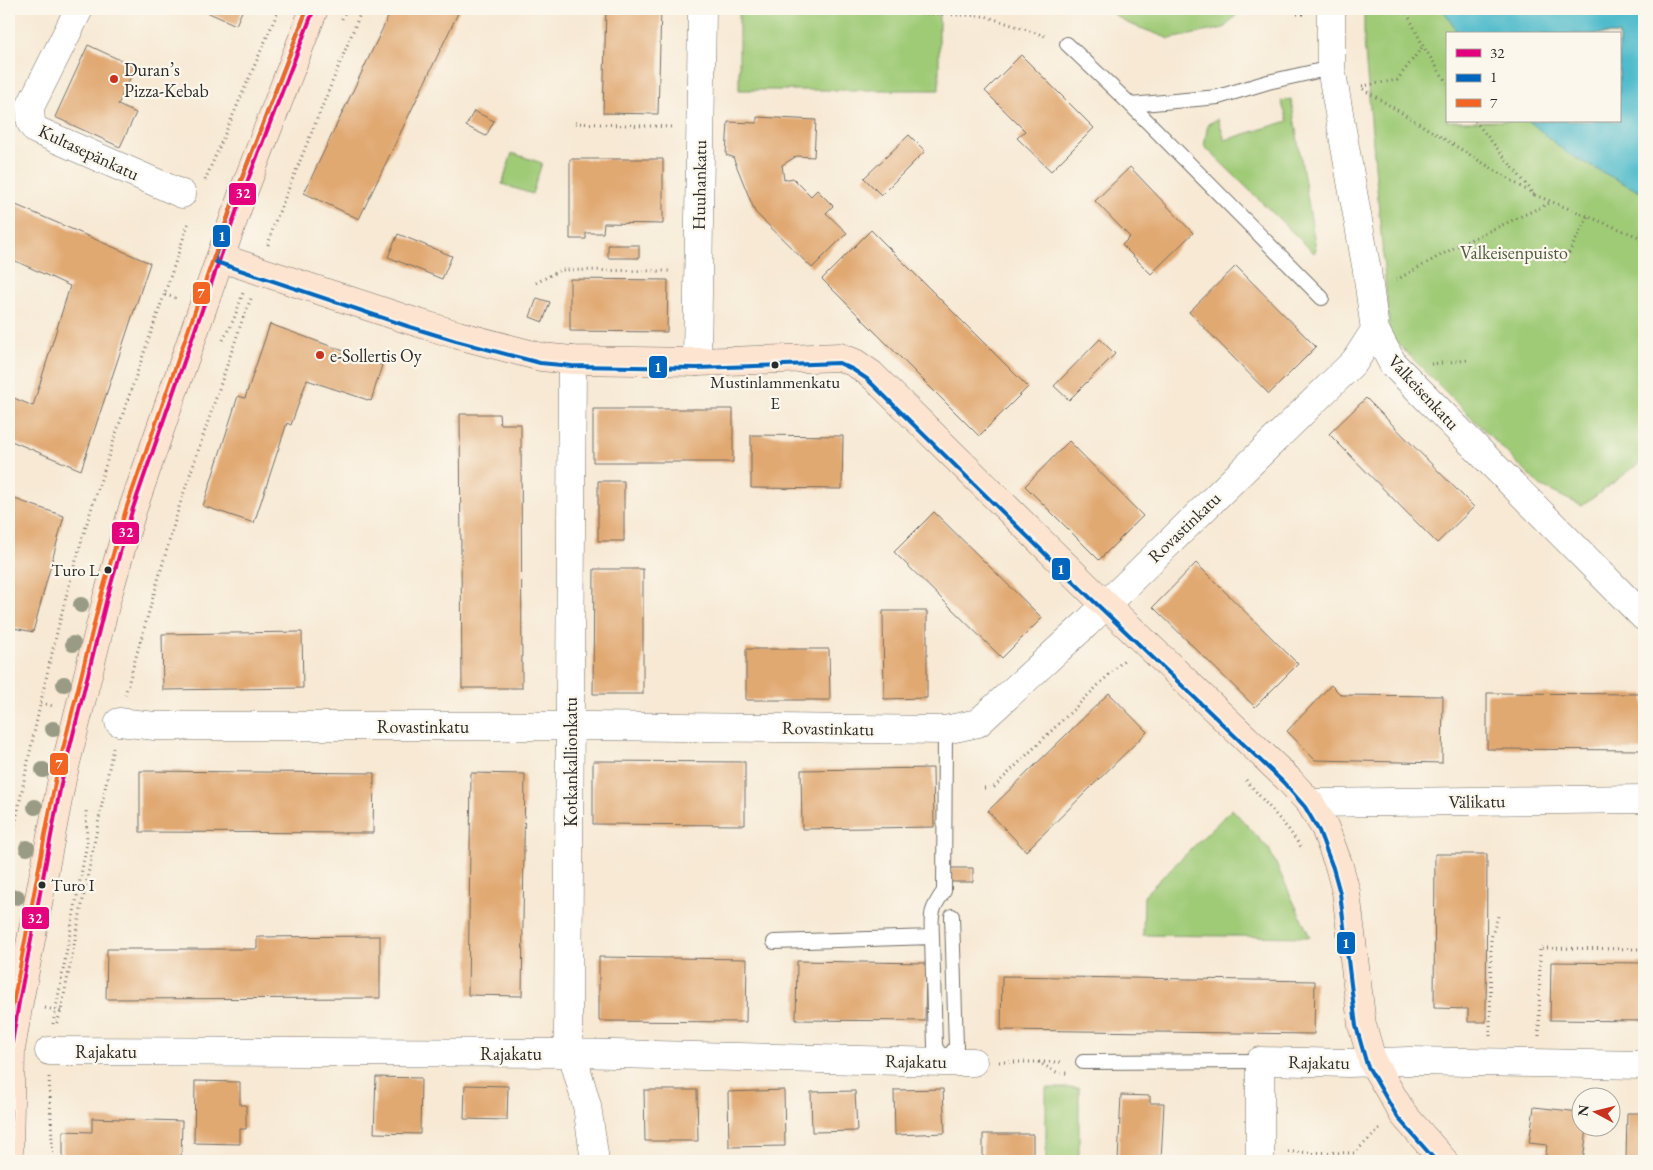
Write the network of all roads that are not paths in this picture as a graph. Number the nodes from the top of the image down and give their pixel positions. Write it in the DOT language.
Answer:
graph roads {
  1 [pos="80,9"];
  2 [pos="314,9"];
  3 [pos="702,9"];
  4 [pos="1331,9"];
  5 [pos="1068,44"];
  6 [pos="1331,68"];
  7 [pos="1131,105"];
  8 [pos="191,200"];
  9 [pos="221,258"];
  10 [pos="1322,298"];
  11 [pos="1375,330"];
  12 [pos="572,360"];
  13 [pos="697,362"];
  14 [pos="1106,604"];
  15 [pos="1644,617"];
  16 [pos="119,722"];
  17 [pos="570,726"];
  18 [pos="945,730"];
  19 [pos="1644,799"];
  20 [pos="1310,803"];
  21 [pos="952,916"];
  22 [pos="932,937"];
  23 [pos="774,942"];
  24 [pos="10,1049"];
  25 [pos="48,1051"];
  26 [pos="572,1053"];
  27 [pos="1260,1061"];
  28 [pos="944,1062"];
  29 [pos="973,1062"];
  30 [pos="1083,1062"];
  31 [pos="1373,1062"];
  32 [pos="1644,1065"];
  33 [pos="9,1151"];
  34 [pos="1260,1156"];
  35 [pos="595,1161"];
  36 [pos="1444,1161"];
  1 -- 8 [label="street, Kultasepänkatu"];
  2 -- 9 [label="street"];
  3 -- 13 [label="street, Huuhankatu"];
  4 -- 6 [label="street, Valkeisenkatu"];
  5 -- 7 [label="lane"];
  6 -- 7 [label="lane"];
  6 -- 11 [label="street, Valkeisenkatu"];
  7 -- 10 [label="lane"];
  9 -- 12 [label="street"];
  9 -- 24 [label="street"];
  11 -- 14 [label="street, Rovastinkatu"];
  11 -- 15 [label="street, Valkeisenkatu"];
  12 -- 13 [label="street"];
  12 -- 17 [label="street, Kotkankallionkatu"];
  13 -- 14 [label="street"];
  14 -- 18 [label="street, Rovastinkatu"];
  14 -- 20 [label="street"];
  16 -- 17 [label="street, Rovastinkatu"];
  17 -- 18 [label="street, Rovastinkatu"];
  17 -- 26 [label="street, Kotkankallionkatu"];
  18 -- 22 [label="lane"];
  19 -- 20 [label="street, Välikatu"];
  20 -- 31 [label="street"];
  21 -- 28 [label="lane"];
  22 -- 23 [label="lane"];
  22 -- 28 [label="lane"];
  24 -- 33 [label="street"];
  25 -- 26 [label="street, Rajakatu"];
  26 -- 28 [label="street, Rajakatu"];
  26 -- 35 [label="street, Kotkankallionkatu"];
  27 -- 30 [label="lane, Rajakatu"];
  27 -- 31 [label="street, Rajakatu"];
  27 -- 34 [label="street"];
  28 -- 29 [label="street, Rajakatu"];
  31 -- 32 [label="street, Rajakatu"];
  31 -- 36 [label="street"];
}
